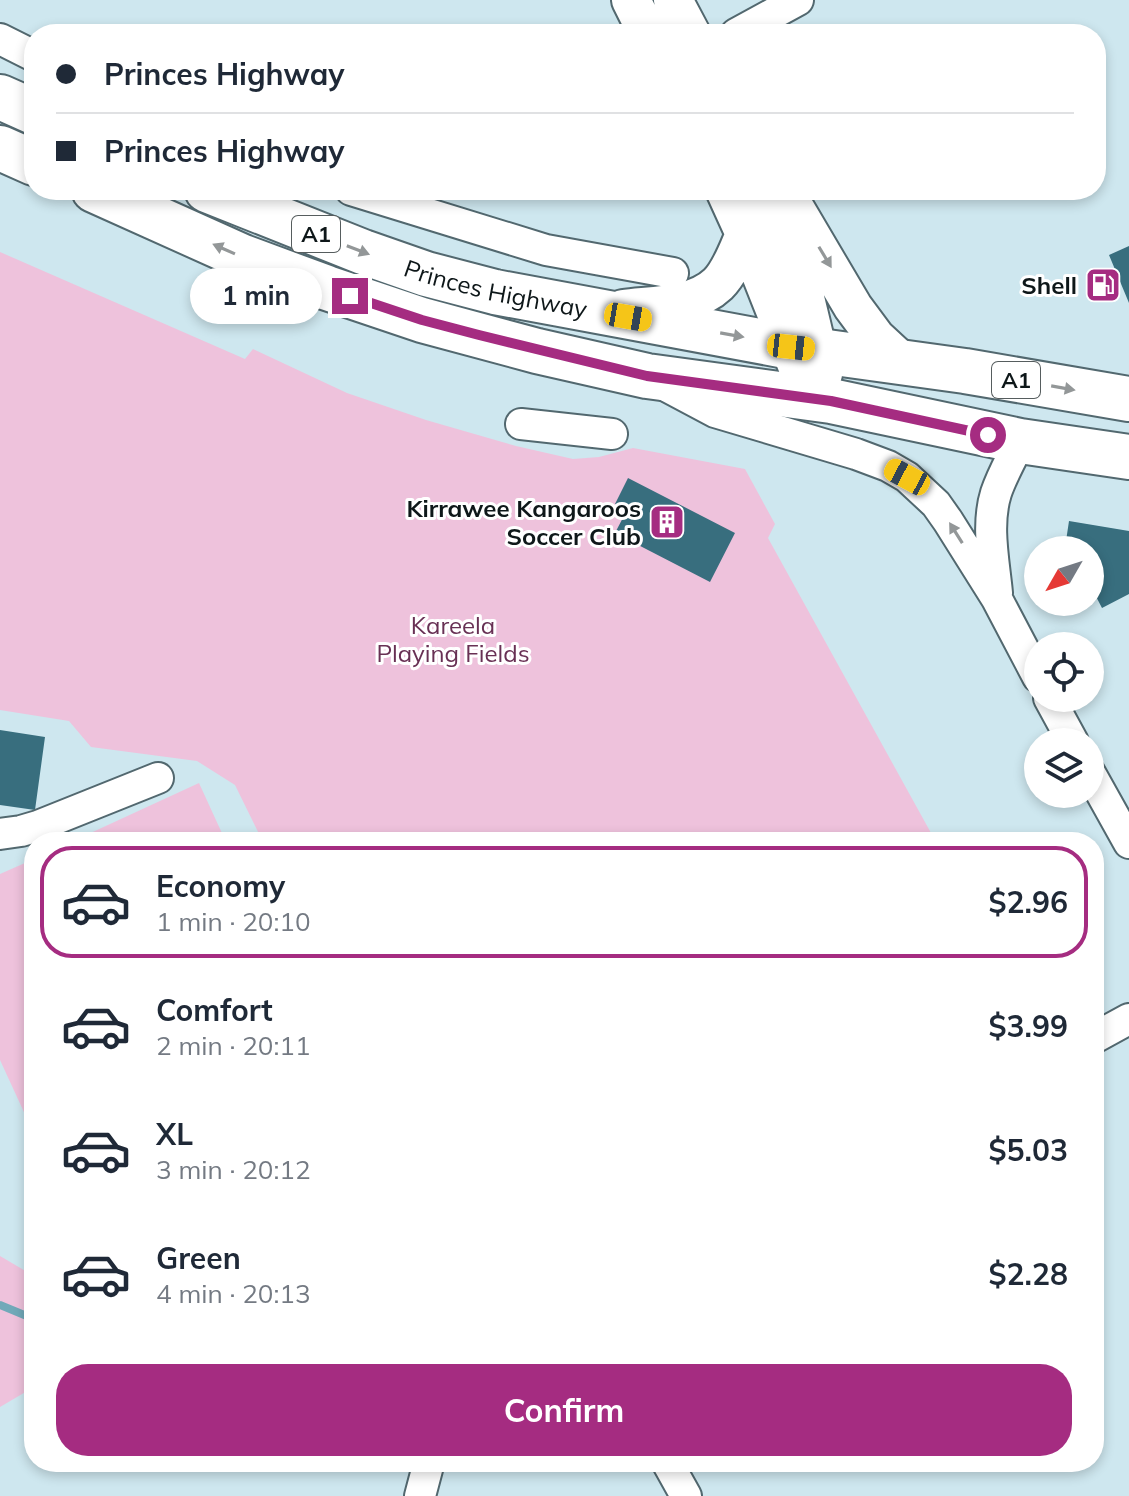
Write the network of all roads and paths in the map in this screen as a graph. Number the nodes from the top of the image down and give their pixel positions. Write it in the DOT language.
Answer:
graph roads {
  1 [pos="631,0"];
  2 [pos="673,0"];
  3 [pos="798,0"];
  4 [pos="643,24"];
  5 [pos="686,24"];
  6 [pos="754,24"];
  7 [pos="0,39"];
  8 [pos="24,51"];
  9 [pos="0,97"];
  10 [pos="24,108"];
  11 [pos="0,148"];
  12 [pos="24,159"];
  13 [pos="116,200"];
  14 [pos="232,200"];
  15 [pos="384,200"];
  16 [pos="730,200"];
  17 [pos="769,200"];
  18 [pos="790,200"];
  19 [pos="745,234"];
  20 [pos="673,273"];
  21 [pos="600,311"];
  22 [pos="803,348"];
  23 [pos="903,363"];
  24 [pos="647,376"];
  25 [pos="821,399"];
  26 [pos="1129,399"];
  27 [pos="521,424"];
  28 [pos="612,434"];
  29 [pos="1020,441"];
  30 [pos="1129,457"];
  31 [pos="997,599"];
  32 [pos="1024,650"];
  33 [pos="158,778"];
  34 [pos="1104,798"];
  35 [pos="0,834"];
  36 [pos="1129,843"];
  37 [pos="1129,1019"];
  38 [pos="1104,1033"];
  39 [pos="426,1472"];
  40 [pos="673,1472"];
  41 [pos="420,1496"];
  42 [pos="686,1496"];
  1 -- 4 [label="main road"];
  2 -- 5 [label="main road"];
  3 -- 6 [label="street"];
  7 -- 8 [label="street"];
  9 -- 10 [label="highway"];
  11 -- 12 [label="highway"];
  24 -- 13 [label="highway, Princes Highway / A1, one-way"];
  14 -- 21 [label="highway, Princes Highway / A1, one-way"];
  15 -- 20 [label="street, Princes Highway"];
  16 -- 19 [label="main road"];
  17 -- 22 [label="main road"];
  18 -- 23 [label="main road, one-way"];
  19 -- 21 [label="main road"];
  19 -- 22 [label="main road"];
  21 -- 22 [label="highway, Princes Highway / A1, one-way"];
  22 -- 23 [label="highway, Princes Highway / A1"];
  22 -- 25 [label="main road"];
  23 -- 26 [label="highway, Princes Highway / A1, one-way"];
  24 -- 25 [label="highway, Princes Highway / A1"];
  31 -- 24 [label="street, one-way"];
  25 -- 29 [label="highway, Princes Highway / A1"];
  27 -- 28 [label="street"];
  29 -- 30 [label="highway, Princes Highway / A1"];
  29 -- 31 [label="street"];
  31 -- 32 [label="street"];
  33 -- 35 [label="street"];
  34 -- 36 [label="street"];
  37 -- 38 [label="street"];
  39 -- 41 [label="street"];
  40 -- 42 [label="street"];
}
